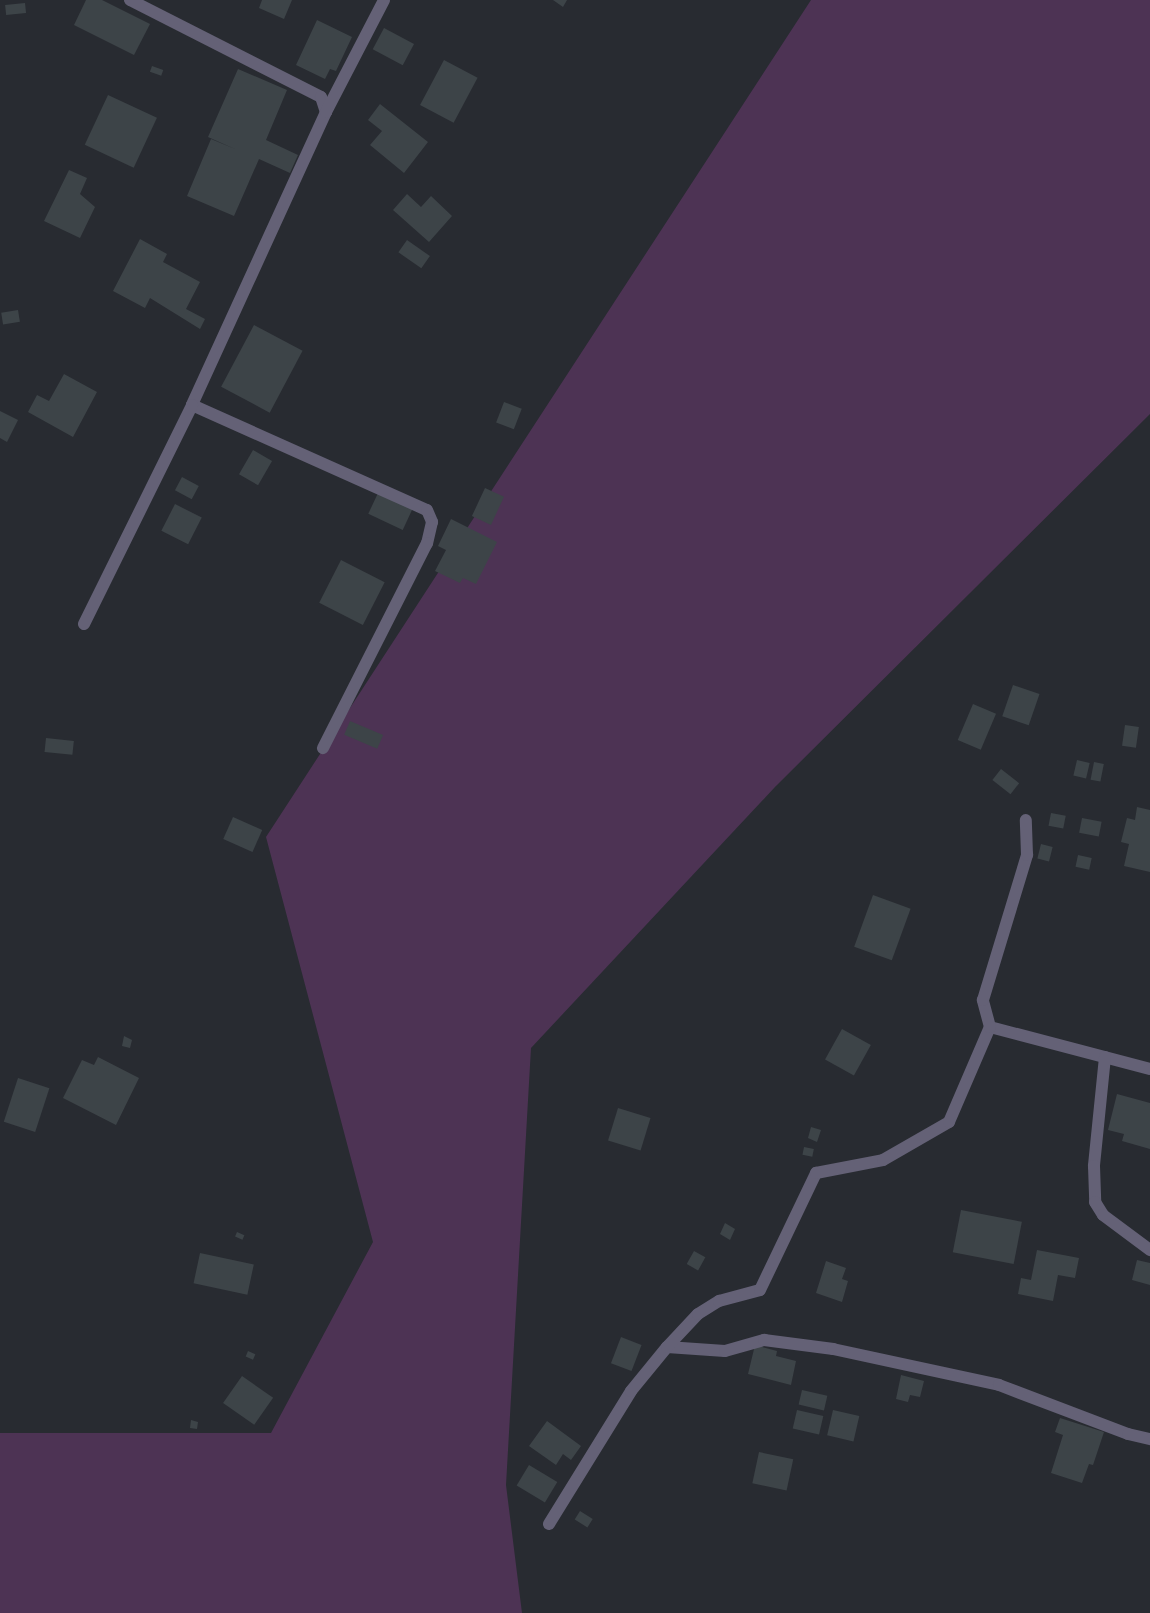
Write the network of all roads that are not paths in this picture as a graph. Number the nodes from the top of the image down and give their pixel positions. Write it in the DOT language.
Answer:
graph roads {
  1 [pos="130,0"];
  2 [pos="384,0"];
  3 [pos="326,112"];
  4 [pos="192,405"];
  5 [pos="84,624"];
  6 [pos="323,748"];
  7 [pos="1026,820"];
  8 [pos="990,1027"];
  9 [pos="1105,1057"];
  10 [pos="1150,1069"];
  11 [pos="1150,1250"];
  12 [pos="667,1347"];
  13 [pos="1150,1439"];
  14 [pos="549,1524"];
  1 -- 3 [label="street"];
  2 -- 3 [label="street"];
  3 -- 4 [label="street"];
  4 -- 5 [label="street"];
  4 -- 6 [label="street"];
  7 -- 8 [label="street"];
  8 -- 9 [label="street"];
  8 -- 12 [label="street"];
  9 -- 10 [label="street"];
  9 -- 11 [label="street"];
  12 -- 13 [label="street"];
  12 -- 14 [label="street"];
}
